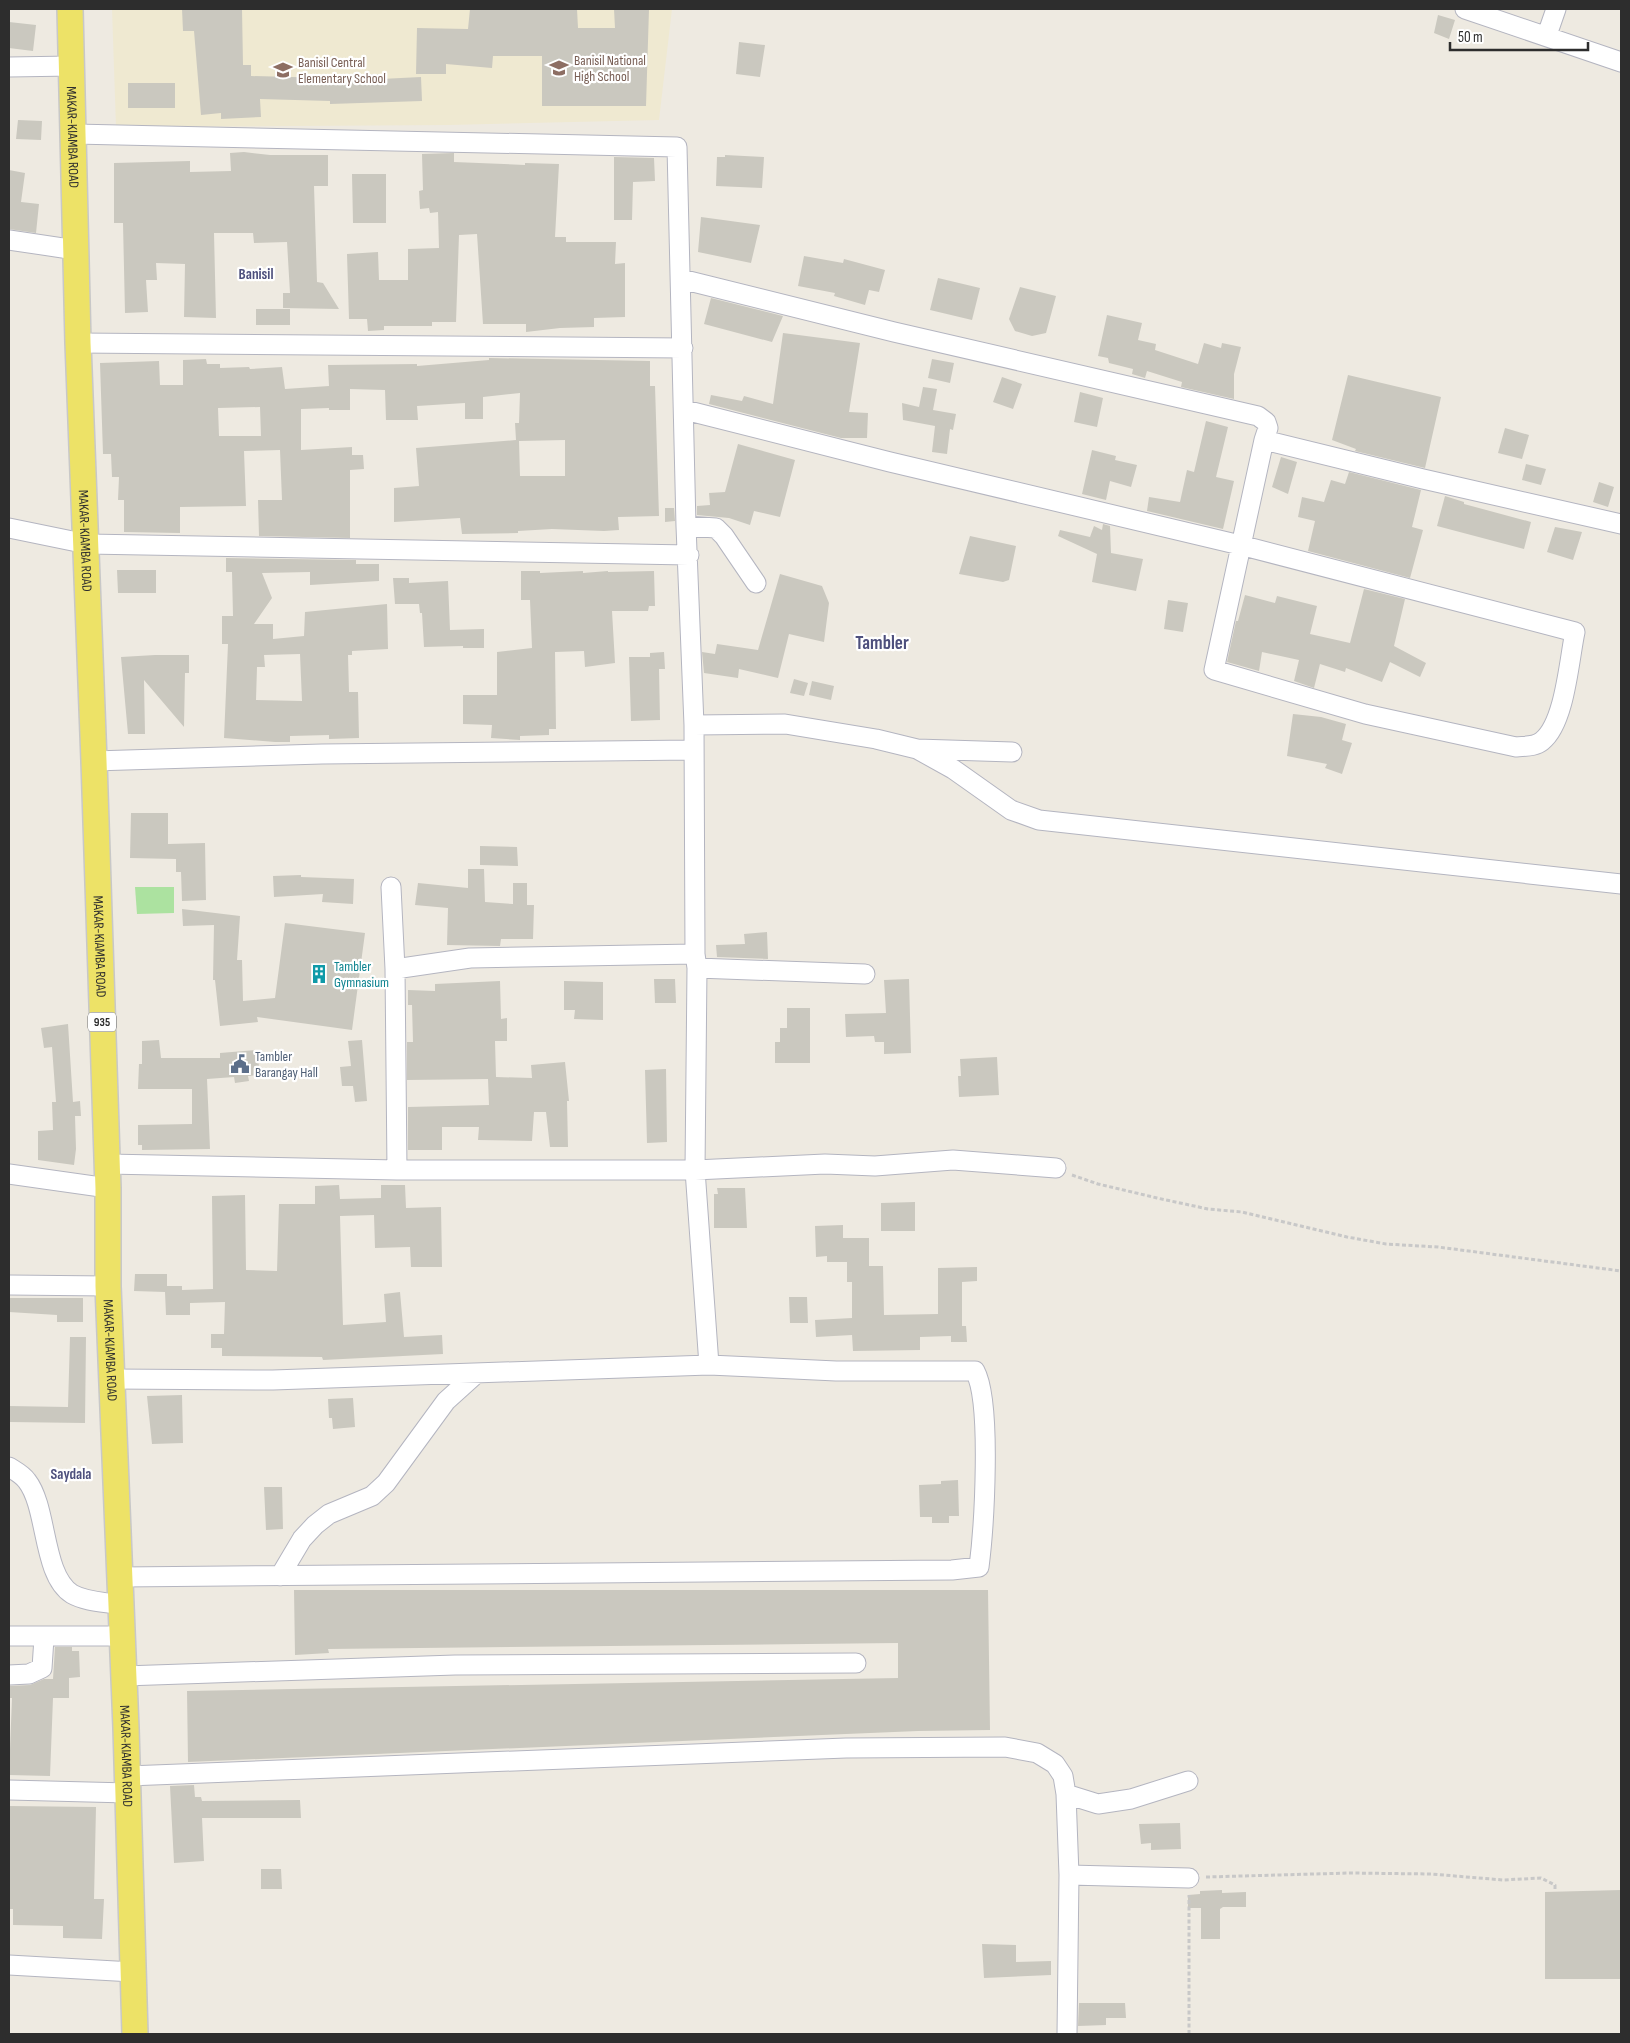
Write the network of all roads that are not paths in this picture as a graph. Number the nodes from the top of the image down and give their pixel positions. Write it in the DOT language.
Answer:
graph roads {
  1 [pos="70,9"];
  2 [pos="1465,9"];
  3 [pos="1556,9"];
  4 [pos="1547,35"];
  5 [pos="1621,62"];
  6 [pos="72,66"];
  7 [pos="9,67"];
  8 [pos="74,134"];
  9 [pos="9,240"];
  10 [pos="76,250"];
  11 [pos="681,279"];
  12 [pos="78,343"];
  13 [pos="683,348"];
  14 [pos="685,410"];
  15 [pos="1264,440"];
  16 [pos="1621,524"];
  17 [pos="686,526"];
  18 [pos="9,528"];
  19 [pos="86,544"];
  20 [pos="1240,546"];
  21 [pos="689,554"];
  22 [pos="756,582"];
  23 [pos="694,724"];
  24 [pos="917,749"];
  25 [pos="693,750"];
  26 [pos="1012,752"];
  27 [pos="94,761"];
  28 [pos="1621,884"];
  29 [pos="391,887"];
  30 [pos="696,961"];
  31 [pos="395,969"];
  32 [pos="864,974"];
  33 [pos="1056,1168"];
  34 [pos="397,1170"];
  35 [pos="695,1170"];
  36 [pos="9,1174"];
  37 [pos="107,1176"];
  38 [pos="9,1286"];
  39 [pos="108,1286"];
  40 [pos="709,1365"];
  41 [pos="477,1373"];
  42 [pos="112,1379"];
  43 [pos="9,1467"];
  44 [pos="280,1576"];
  45 [pos="120,1577"];
  46 [pos="121,1605"];
  47 [pos="9,1636"];
  48 [pos="123,1636"];
  49 [pos="44,1638"];
  50 [pos="856,1663"];
  51 [pos="9,1675"];
  52 [pos="124,1676"];
  53 [pos="1188,1782"];
  54 [pos="128,1784"];
  55 [pos="9,1790"];
  56 [pos="1066,1794"];
  57 [pos="1069,1876"];
  58 [pos="1189,1878"];
  59 [pos="9,1965"];
  60 [pos="133,1972"];
  61 [pos="135,2034"];
  62 [pos="1067,2034"];
  1 -- 6 [label="main road, MAKAR-KIAMBA ROAD / 935"];
  2 -- 4 [label="street"];
  3 -- 4 [label="street"];
  4 -- 5 [label="street"];
  6 -- 7 [label="street"];
  6 -- 8 [label="main road, MAKAR-KIAMBA ROAD / 935"];
  8 -- 10 [label="main road, MAKAR-KIAMBA ROAD / 935"];
  8 -- 11 [label="street"];
  9 -- 10 [label="street"];
  10 -- 12 [label="main road, MAKAR-KIAMBA ROAD / 935"];
  11 -- 13 [label="street"];
  11 -- 15 [label="street"];
  12 -- 13 [label="street"];
  12 -- 19 [label="main road, MAKAR-KIAMBA ROAD / 935"];
  13 -- 14 [label="street"];
  14 -- 17 [label="street"];
  14 -- 20 [label="street"];
  15 -- 16 [label="street"];
  15 -- 20 [label="street"];
  17 -- 21 [label="street"];
  17 -- 22 [label="street"];
  18 -- 19 [label="street"];
  19 -- 21 [label="street"];
  19 -- 27 [label="main road, MAKAR-KIAMBA ROAD / 935"];
  20 -- 20 [label="street"];
  21 -- 23 [label="street"];
  23 -- 24 [label="street"];
  23 -- 25 [label="street"];
  24 -- 26 [label="street"];
  24 -- 28 [label="street"];
  25 -- 27 [label="street"];
  25 -- 30 [label="street"];
  27 -- 37 [label="main road, MAKAR-KIAMBA ROAD / 935"];
  29 -- 31 [label="street"];
  30 -- 31 [label="street"];
  30 -- 32 [label="street"];
  30 -- 35 [label="street"];
  31 -- 34 [label="street"];
  33 -- 35 [label="street"];
  34 -- 35 [label="street"];
  34 -- 37 [label="street"];
  35 -- 40 [label="street"];
  36 -- 37 [label="street"];
  37 -- 39 [label="main road, MAKAR-KIAMBA ROAD / 935"];
  38 -- 39 [label="street"];
  39 -- 42 [label="main road, MAKAR-KIAMBA ROAD / 935"];
  40 -- 41 [label="street"];
  40 -- 44 [label="street"];
  41 -- 42 [label="street"];
  41 -- 44 [label="street"];
  42 -- 45 [label="main road, MAKAR-KIAMBA ROAD / 935"];
  43 -- 46 [label="street"];
  44 -- 45 [label="street"];
  45 -- 46 [label="main road, MAKAR-KIAMBA ROAD / 935"];
  46 -- 48 [label="main road, MAKAR-KIAMBA ROAD / 935"];
  47 -- 49 [label="street"];
  48 -- 49 [label="street"];
  48 -- 52 [label="main road, MAKAR-KIAMBA ROAD / 935"];
  49 -- 51 [label="street"];
  50 -- 52 [label="street"];
  52 -- 54 [label="main road, MAKAR-KIAMBA ROAD / 935"];
  53 -- 56 [label="street"];
  54 -- 55 [label="street"];
  54 -- 56 [label="street"];
  54 -- 60 [label="main road, MAKAR-KIAMBA ROAD / 935"];
  56 -- 57 [label="street"];
  57 -- 58 [label="street"];
  57 -- 62 [label="street"];
  59 -- 60 [label="street"];
  60 -- 61 [label="main road, MAKAR-KIAMBA ROAD / 935"];
}
